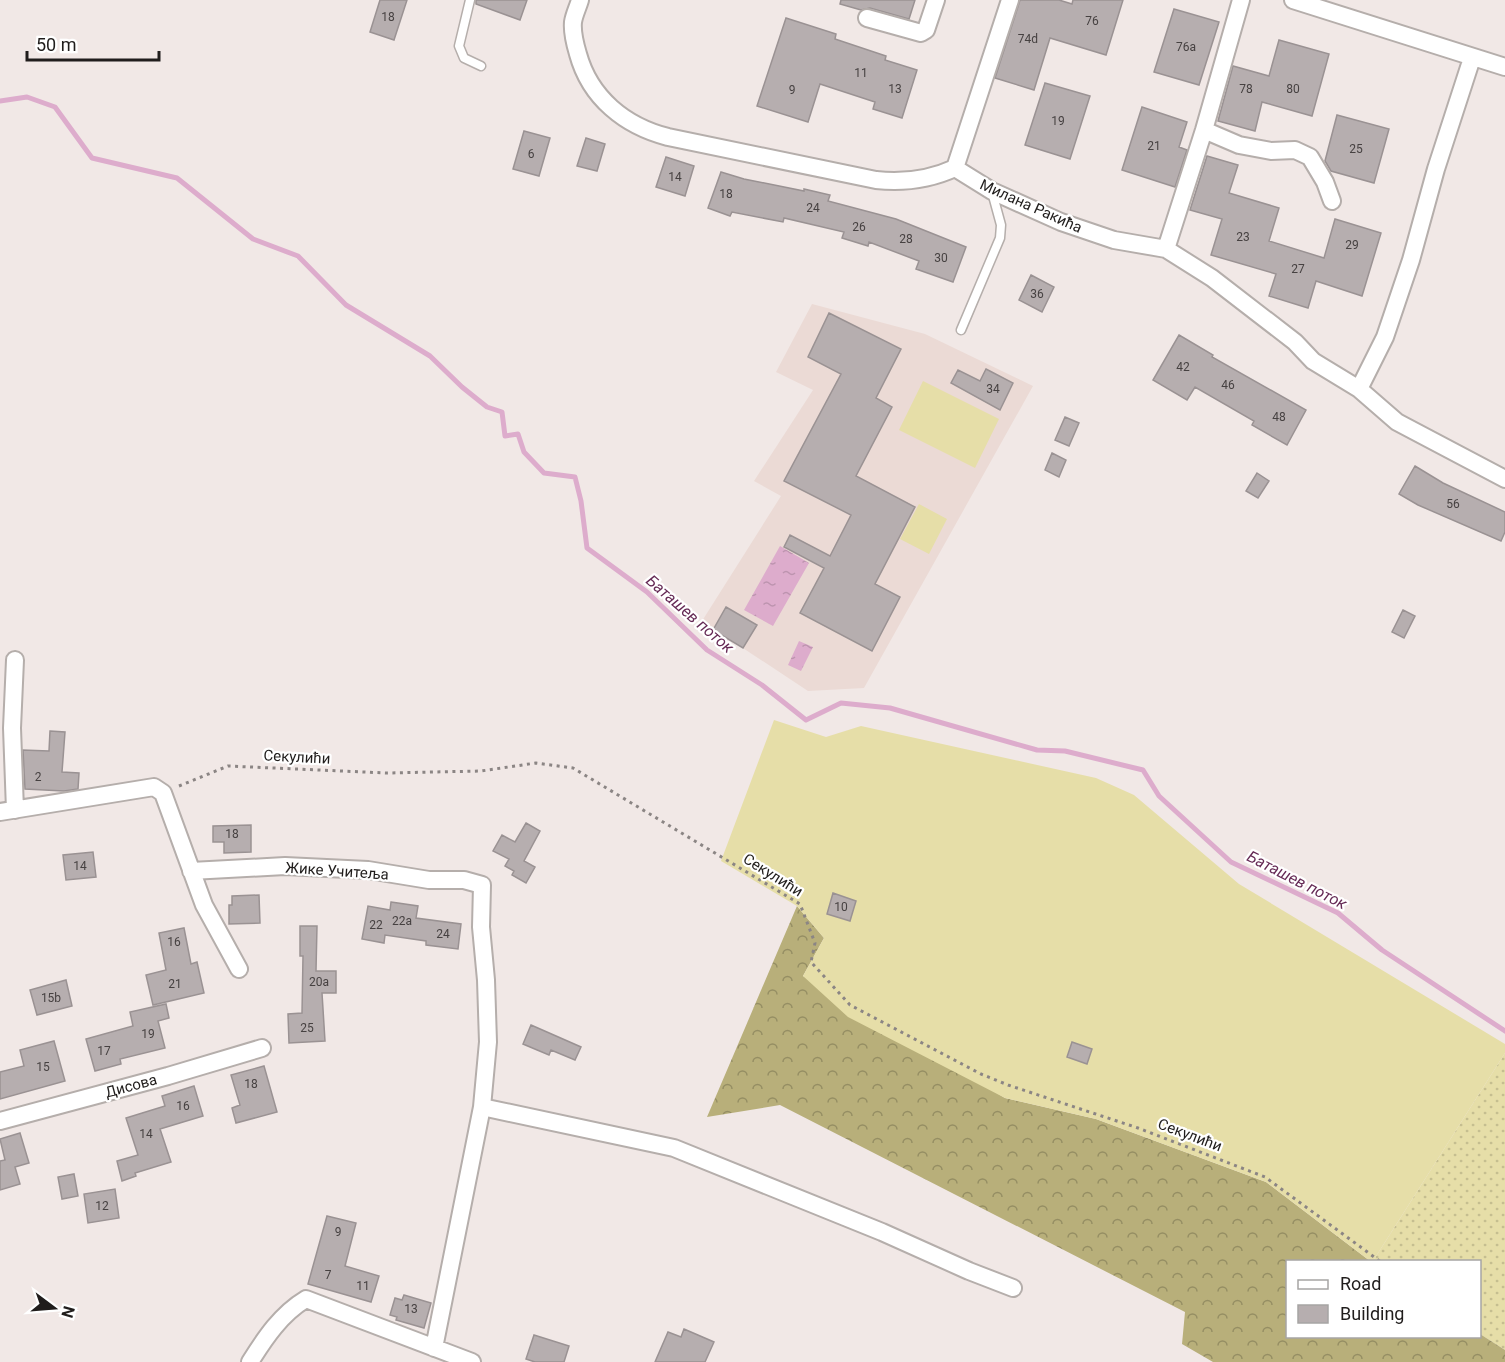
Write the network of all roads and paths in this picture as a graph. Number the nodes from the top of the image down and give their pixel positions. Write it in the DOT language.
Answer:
graph roads {
  1 [pos="580,0"];
  2 [pos="936,0"];
  3 [pos="1010,0"];
  4 [pos="1241,0"];
  5 [pos="1293,0"];
  6 [pos="470,2"];
  7 [pos="867,18"];
  8 [pos="1472,58"];
  9 [pos="480,66"];
  10 [pos="1505,67"];
  11 [pos="1204,130"];
  12 [pos="955,168"];
  13 [pos="992,192"];
  14 [pos="1332,201"];
  15 [pos="1167,249"];
  16 [pos="961,330"];
  17 [pos="1359,389"];
  18 [pos="1505,479"];
  19 [pos="15,660"];
  20 [pos="163,793"];
  21 [pos="7,811"];
  22 [pos="191,871"];
  23 [pos="239,969"];
  24 [pos="262,1048"];
  25 [pos="482,1107"];
  26 [pos="0,1121"];
  27 [pos="1378,1260"];
  28 [pos="1013,1288"];
  29 [pos="434,1348"];
  30 [pos="250,1362"];
  31 [pos="472,1362"];
  1 -- 12 [label="street"];
  2 -- 7 [label="street"];
  3 -- 12 [label="street"];
  4 -- 11 [label="street"];
  5 -- 8 [label="street"];
  6 -- 9 [label="lane"];
  8 -- 10 [label="street"];
  8 -- 17 [label="street"];
  11 -- 14 [label="street"];
  11 -- 15 [label="street"];
  12 -- 13 [label="street, Милана Ракића"];
  13 -- 15 [label="street, Милана Ракића"];
  13 -- 16 [label="lane"];
  15 -- 17 [label="street, Милана Ракића"];
  17 -- 18 [label="street, Милана Ракића"];
  19 -- 21 [label="street"];
  20 -- 21 [label="street"];
  20 -- 22 [label="street"];
  20 -- 27 [label="path, Секулићи"];
  22 -- 23 [label="street"];
  22 -- 25 [label="street, Жике Учитеља"];
  24 -- 26 [label="street, Дисова"];
  25 -- 28 [label="street"];
  25 -- 29 [label="street"];
  29 -- 30 [label="street"];
  29 -- 31 [label="street"];
}
